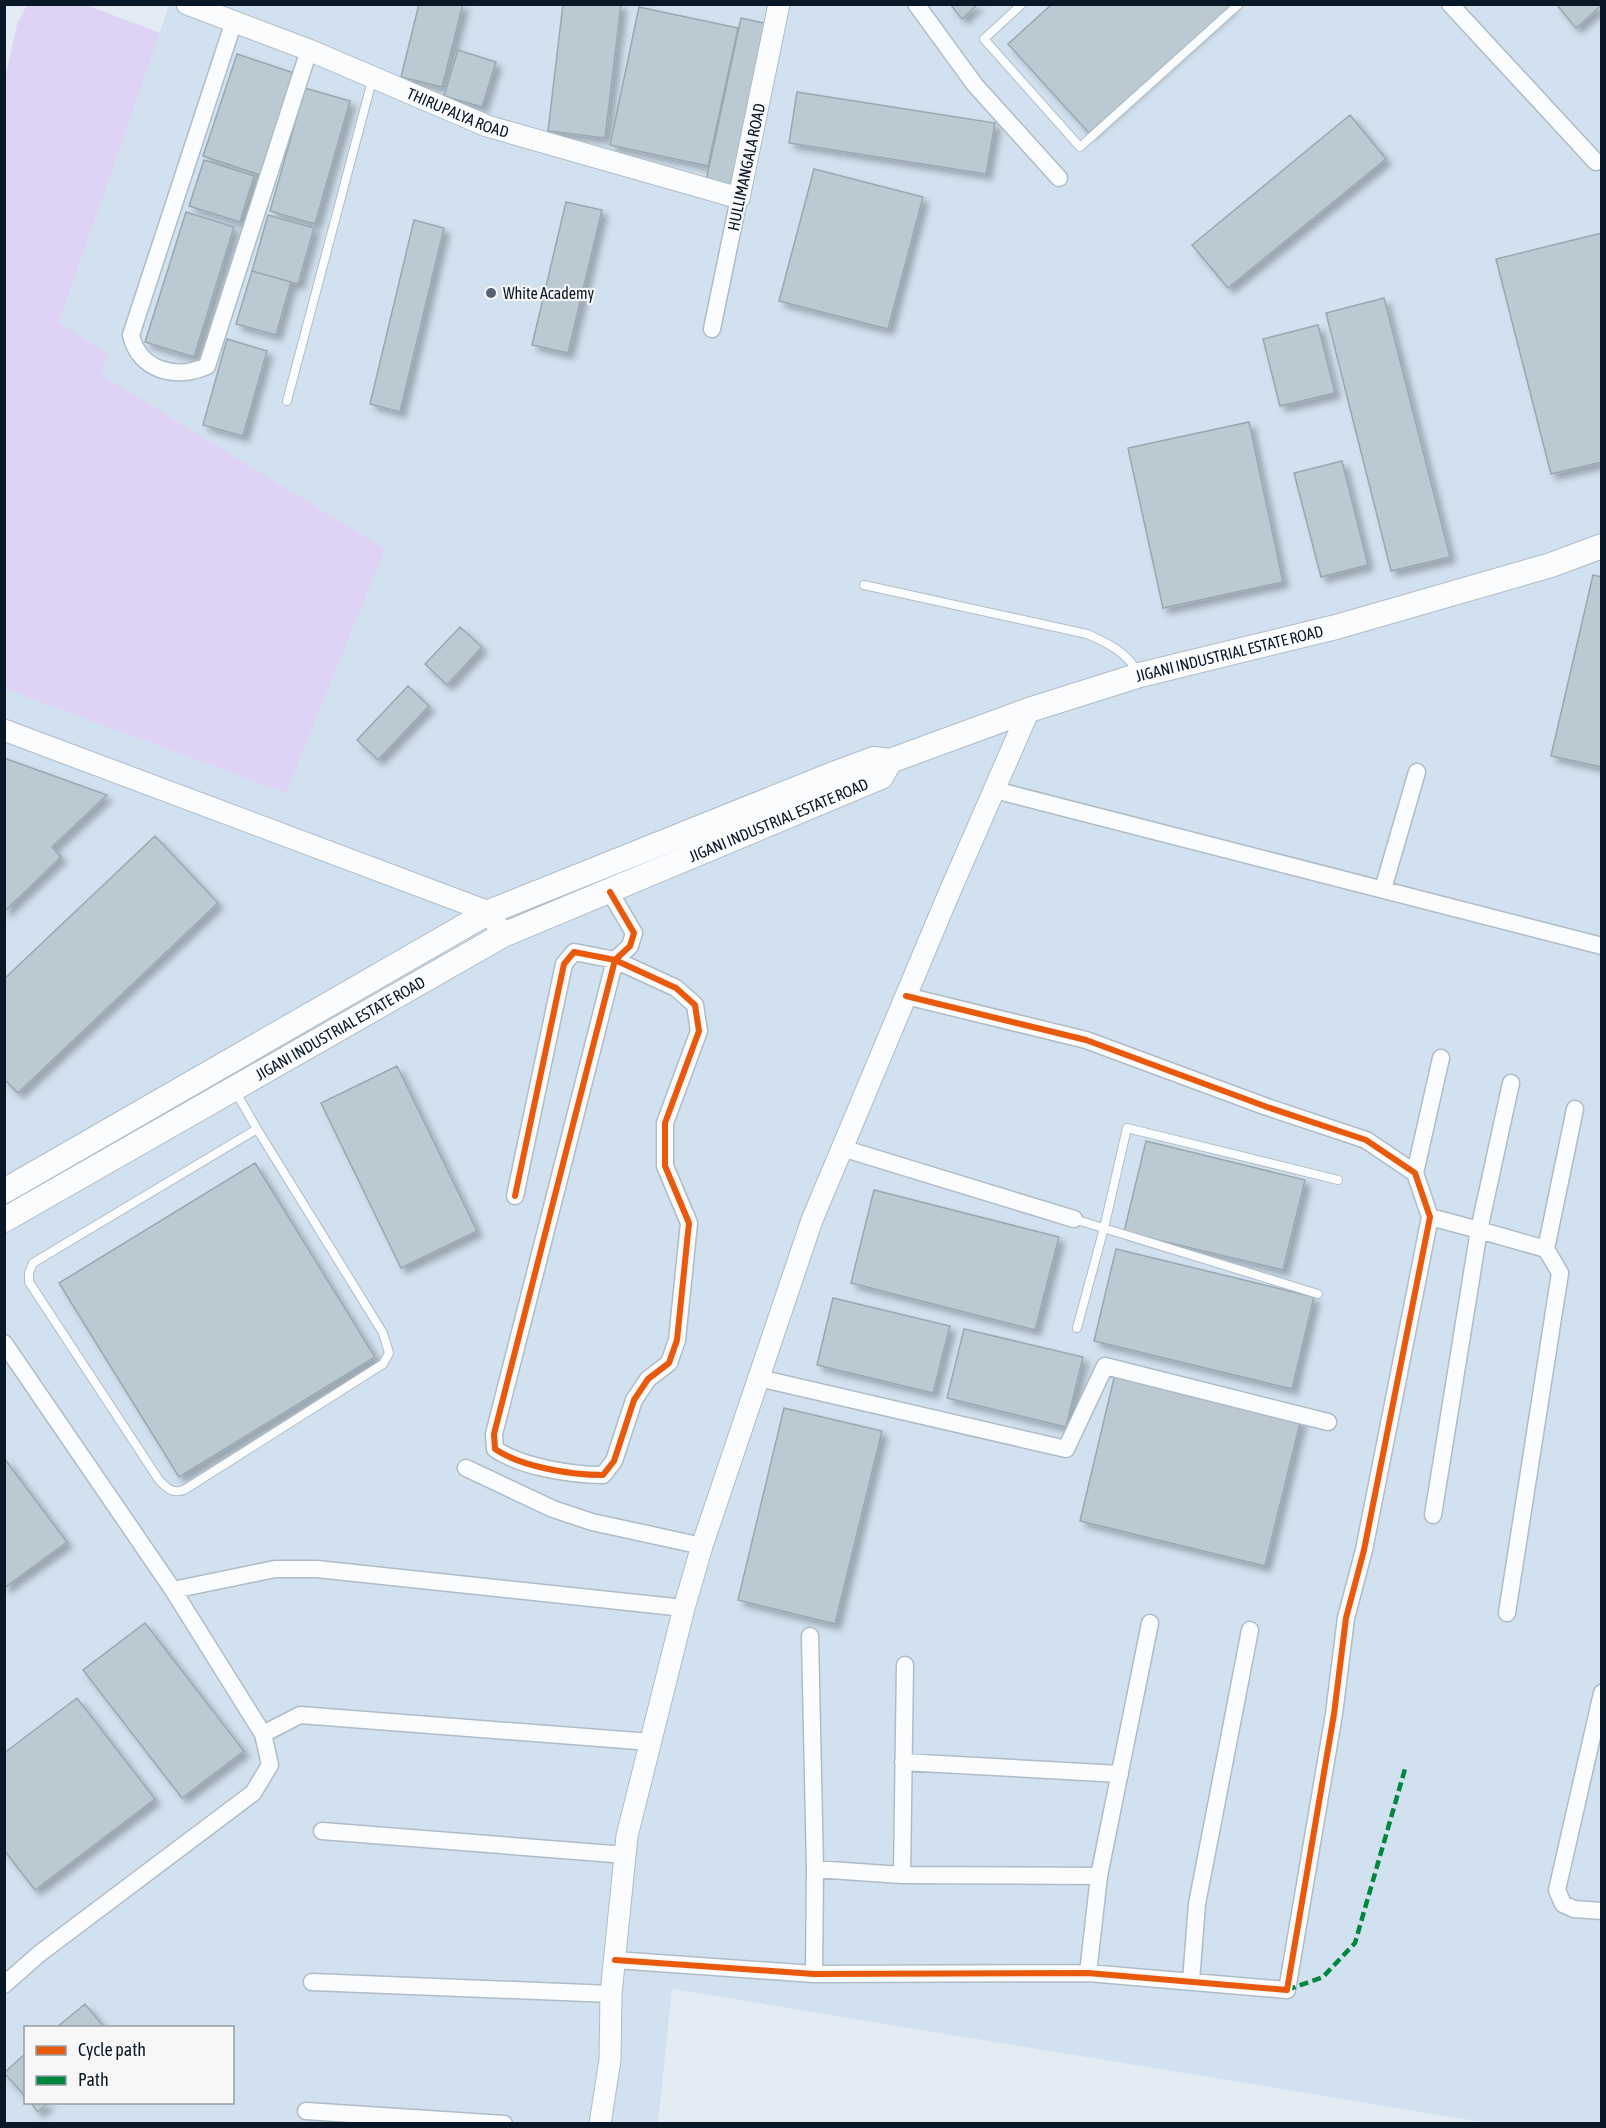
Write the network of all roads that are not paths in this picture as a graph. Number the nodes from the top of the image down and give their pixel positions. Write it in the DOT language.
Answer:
graph roads {
  1 [pos="187,4"];
  2 [pos="779,4"];
  3 [pos="916,4"];
  4 [pos="1022,4"];
  5 [pos="1239,4"];
  6 [pos="1450,4"];
  7 [pos="234,21"];
  8 [pos="309,50"];
  9 [pos="373,77"];
  10 [pos="1599,165"];
  11 [pos="1059,178"];
  12 [pos="739,198"];
  13 [pos="712,329"];
  14 [pos="287,401"];
  15 [pos="1602,546"];
  16 [pos="864,585"];
  17 [pos="1140,675"];
  18 [pos="1029,710"];
  19 [pos="4,730"];
  20 [pos="890,760"];
  21 [pos="1417,772"];
  22 [pos="995,789"];
  23 [pos="1383,889"];
  24 [pos="610,892"];
  25 [pos="489,912"];
  26 [pos="503,935"];
  27 [pos="1602,946"];
  28 [pos="615,960"];
  29 [pos="906,996"];
  30 [pos="1441,1058"];
  31 [pos="1511,1083"];
  32 [pos="234,1089"];
  33 [pos="1575,1109"];
  34 [pos="257,1129"];
  35 [pos="842,1148"];
  36 [pos="1415,1173"];
  37 [pos="1338,1180"];
  38 [pos="4,1191"];
  39 [pos="514,1196"];
  40 [pos="1430,1217"];
  41 [pos="1074,1219"];
  42 [pos="4,1220"];
  43 [pos="1104,1228"];
  44 [pos="1479,1230"];
  45 [pos="1546,1249"];
  46 [pos="1318,1294"];
  47 [pos="1077,1328"];
  48 [pos="4,1343"];
  49 [pos="759,1378"];
  50 [pos="1328,1422"];
  51 [pos="466,1468"];
  52 [pos="1433,1515"];
  53 [pos="702,1546"];
  54 [pos="173,1590"];
  55 [pos="684,1608"];
  56 [pos="1507,1613"];
  57 [pos="1150,1623"];
  58 [pos="1250,1630"];
  59 [pos="810,1636"];
  60 [pos="905,1665"];
  61 [pos="1602,1694"];
  62 [pos="263,1734"];
  63 [pos="651,1742"];
  64 [pos="903,1762"];
  65 [pos="1120,1774"];
  66 [pos="322,1831"];
  67 [pos="626,1855"];
  68 [pos="815,1869"];
  69 [pos="902,1875"];
  70 [pos="1099,1876"];
  71 [pos="1602,1911"];
  72 [pos="615,1960"];
  73 [pos="1088,1973"];
  74 [pos="814,1974"];
  75 [pos="1191,1981"];
  76 [pos="312,1982"];
  77 [pos="4,1985"];
  78 [pos="611,1994"];
  79 [pos="306,2111"];
  80 [pos="504,2124"];
  81 [pos="600,2124"];
  1 -- 7 [label="street, THIRUPALYA ROAD"];
  2 -- 12 [label="street, HULLIMANGALA ROAD"];
  3 -- 11 [label="street"];
  4 -- 5 [label="lane"];
  6 -- 10 [label="street"];
  7 -- 8 [label="street, THIRUPALYA ROAD"];
  7 -- 8 [label="street"];
  8 -- 9 [label="street, THIRUPALYA ROAD"];
  9 -- 12 [label="street, THIRUPALYA ROAD"];
  9 -- 14 [label="lane"];
  12 -- 13 [label="street, HULLIMANGALA ROAD"];
  15 -- 17 [label="main road, JIGANI INDUSTRIAL ESTATE ROAD"];
  16 -- 17 [label="lane"];
  17 -- 18 [label="main road, JIGANI INDUSTRIAL ESTATE ROAD"];
  18 -- 20 [label="main road, JIGANI INDUSTRIAL ESTATE ROAD"];
  18 -- 22 [label="street"];
  19 -- 25 [label="street"];
  20 -- 24 [label="main road, JIGANI INDUSTRIAL ESTATE ROAD"];
  20 -- 25 [label="main road, JIGANI INDUSTRIAL ESTATE ROAD"];
  21 -- 23 [label="street"];
  22 -- 23 [label="street"];
  22 -- 29 [label="street"];
  23 -- 27 [label="street"];
  24 -- 26 [label="main road, JIGANI INDUSTRIAL ESTATE ROAD"];
  24 -- 28 [label="street"];
  25 -- 26 [label="street"];
  25 -- 38 [label="main road, JIGANI INDUSTRIAL ESTATE ROAD"];
  26 -- 32 [label="main road, JIGANI INDUSTRIAL ESTATE ROAD"];
  28 -- 28 [label="street"];
  28 -- 39 [label="street"];
  29 -- 35 [label="street"];
  29 -- 36 [label="street"];
  30 -- 36 [label="street"];
  31 -- 44 [label="street"];
  32 -- 34 [label="lane"];
  32 -- 42 [label="main road, JIGANI INDUSTRIAL ESTATE ROAD"];
  33 -- 45 [label="street"];
  34 -- 34 [label="lane"];
  35 -- 41 [label="street"];
  35 -- 49 [label="street"];
  36 -- 40 [label="street"];
  37 -- 43 [label="lane"];
  40 -- 44 [label="street"];
  40 -- 75 [label="street"];
  41 -- 43 [label="lane"];
  43 -- 46 [label="lane"];
  43 -- 47 [label="lane"];
  44 -- 45 [label="street"];
  44 -- 52 [label="street"];
  45 -- 56 [label="street"];
  48 -- 54 [label="street"];
  49 -- 50 [label="street"];
  49 -- 53 [label="street"];
  51 -- 53 [label="street"];
  53 -- 55 [label="street"];
  54 -- 55 [label="street"];
  54 -- 62 [label="street"];
  55 -- 63 [label="street"];
  57 -- 65 [label="street"];
  58 -- 75 [label="street"];
  59 -- 68 [label="street"];
  60 -- 64 [label="street"];
  61 -- 71 [label="street"];
  62 -- 63 [label="street"];
  62 -- 77 [label="street"];
  63 -- 67 [label="street"];
  64 -- 65 [label="street"];
  64 -- 69 [label="street"];
  65 -- 70 [label="street"];
  66 -- 67 [label="street"];
  67 -- 72 [label="street"];
  68 -- 69 [label="street"];
  68 -- 74 [label="street"];
  69 -- 70 [label="street"];
  70 -- 73 [label="street"];
  72 -- 74 [label="street"];
  72 -- 78 [label="street"];
  73 -- 74 [label="street"];
  73 -- 75 [label="street"];
  76 -- 78 [label="street"];
  78 -- 81 [label="street"];
  79 -- 80 [label="street"];
}
